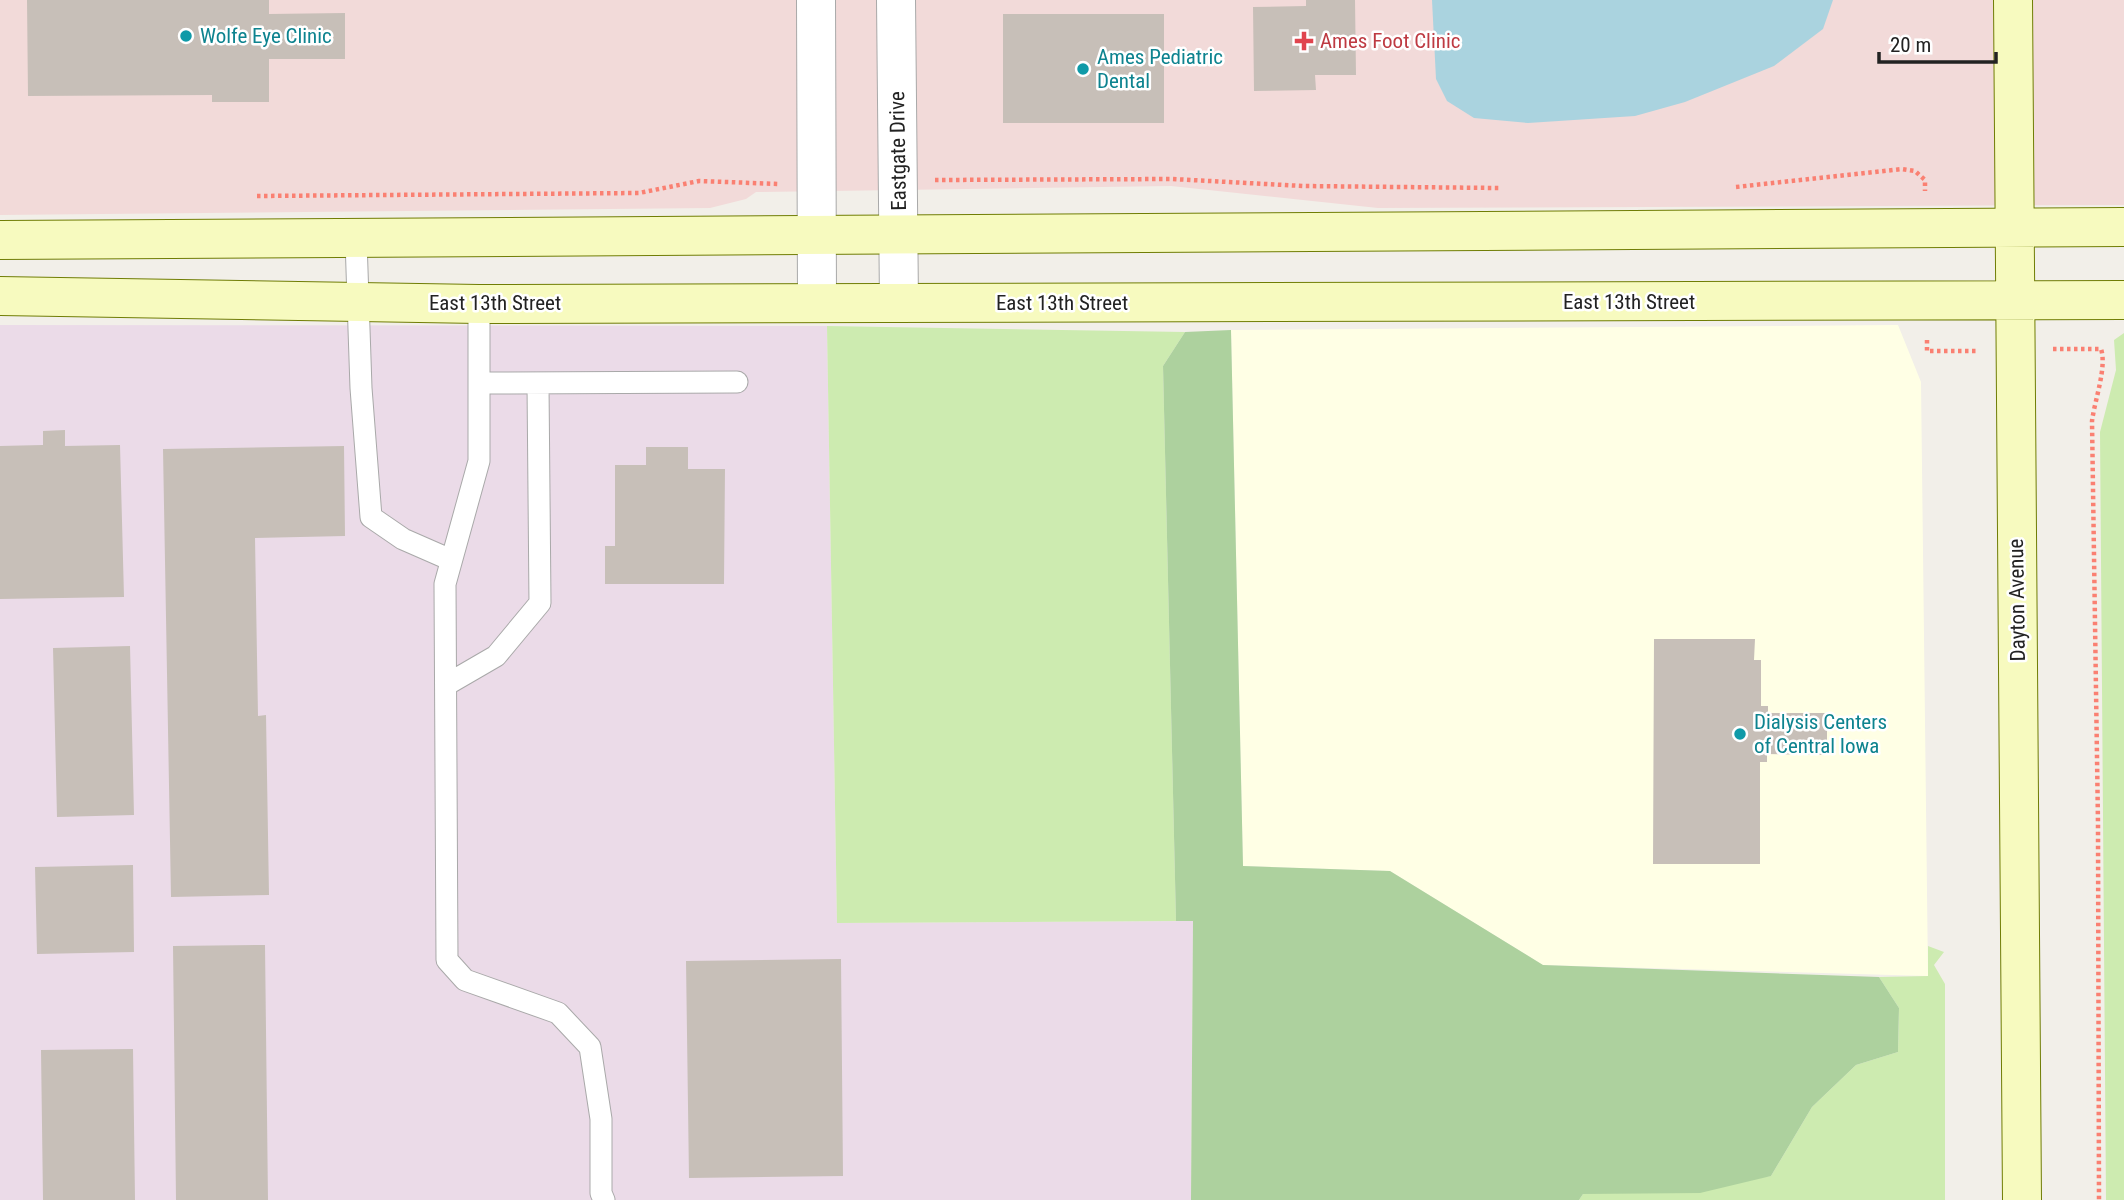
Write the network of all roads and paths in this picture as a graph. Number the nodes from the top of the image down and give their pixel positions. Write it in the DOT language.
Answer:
graph roads {
  1 [pos="816,0"];
  2 [pos="896,0"];
  3 [pos="2013,0"];
  4 [pos="964,180"];
  5 [pos="1925,180"];
  6 [pos="765,184"];
  7 [pos="1511,188"];
  8 [pos="1733,188"];
  9 [pos="244,196"];
  10 [pos="2124,227"];
  11 [pos="2014,228"];
  12 [pos="815,234"];
  13 [pos="899,234"];
  14 [pos="0,240"];
  15 [pos="356,240"];
  16 [pos="0,296"];
  17 [pos="2124,300"];
  18 [pos="2015,301"];
  19 [pos="817,302"];
  20 [pos="360,303"];
  21 [pos="899,303"];
  22 [pos="479,304"];
  23 [pos="1927,344"];
  24 [pos="2101,349"];
  25 [pos="1932,351"];
  26 [pos="737,382"];
  27 [pos="479,383"];
  28 [pos="538,384"];
  29 [pos="452,560"];
  30 [pos="446,685"];
  31 [pos="604,1200"];
  32 [pos="2022,1200"];
  33 [pos="2099,1200"];
  1 -- 12 [label="street"];
  2 -- 13 [label="street, Eastgate Drive"];
  3 -- 11 [label="main road, Dayton Avenue"];
  4 -- 7 [label="path"];
  5 -- 8 [label="path"];
  6 -- 9 [label="path"];
  10 -- 11 [label="main road"];
  11 -- 13 [label="main road"];
  11 -- 18 [label="main road, Dayton Avenue"];
  12 -- 13 [label="main road"];
  12 -- 15 [label="main road"];
  12 -- 19 [label="street"];
  13 -- 21 [label="street, Eastgate Drive"];
  14 -- 15 [label="main road"];
  15 -- 20 [label="lane"];
  16 -- 20 [label="main road, East 13th Street"];
  17 -- 18 [label="main road, East 13th Street"];
  18 -- 21 [label="main road, East 13th Street"];
  18 -- 32 [label="main road, Dayton Avenue"];
  19 -- 21 [label="main road, East 13th Street"];
  19 -- 22 [label="main road, East 13th Street"];
  20 -- 22 [label="main road, East 13th Street"];
  20 -- 29 [label="lane"];
  22 -- 27 [label="lane"];
  23 -- 25 [label="path"];
  24 -- 33 [label="path"];
  26 -- 28 [label="lane"];
  27 -- 28 [label="lane"];
  27 -- 29 [label="lane"];
  28 -- 30 [label="lane"];
  29 -- 30 [label="lane"];
  30 -- 31 [label="lane"];
}
